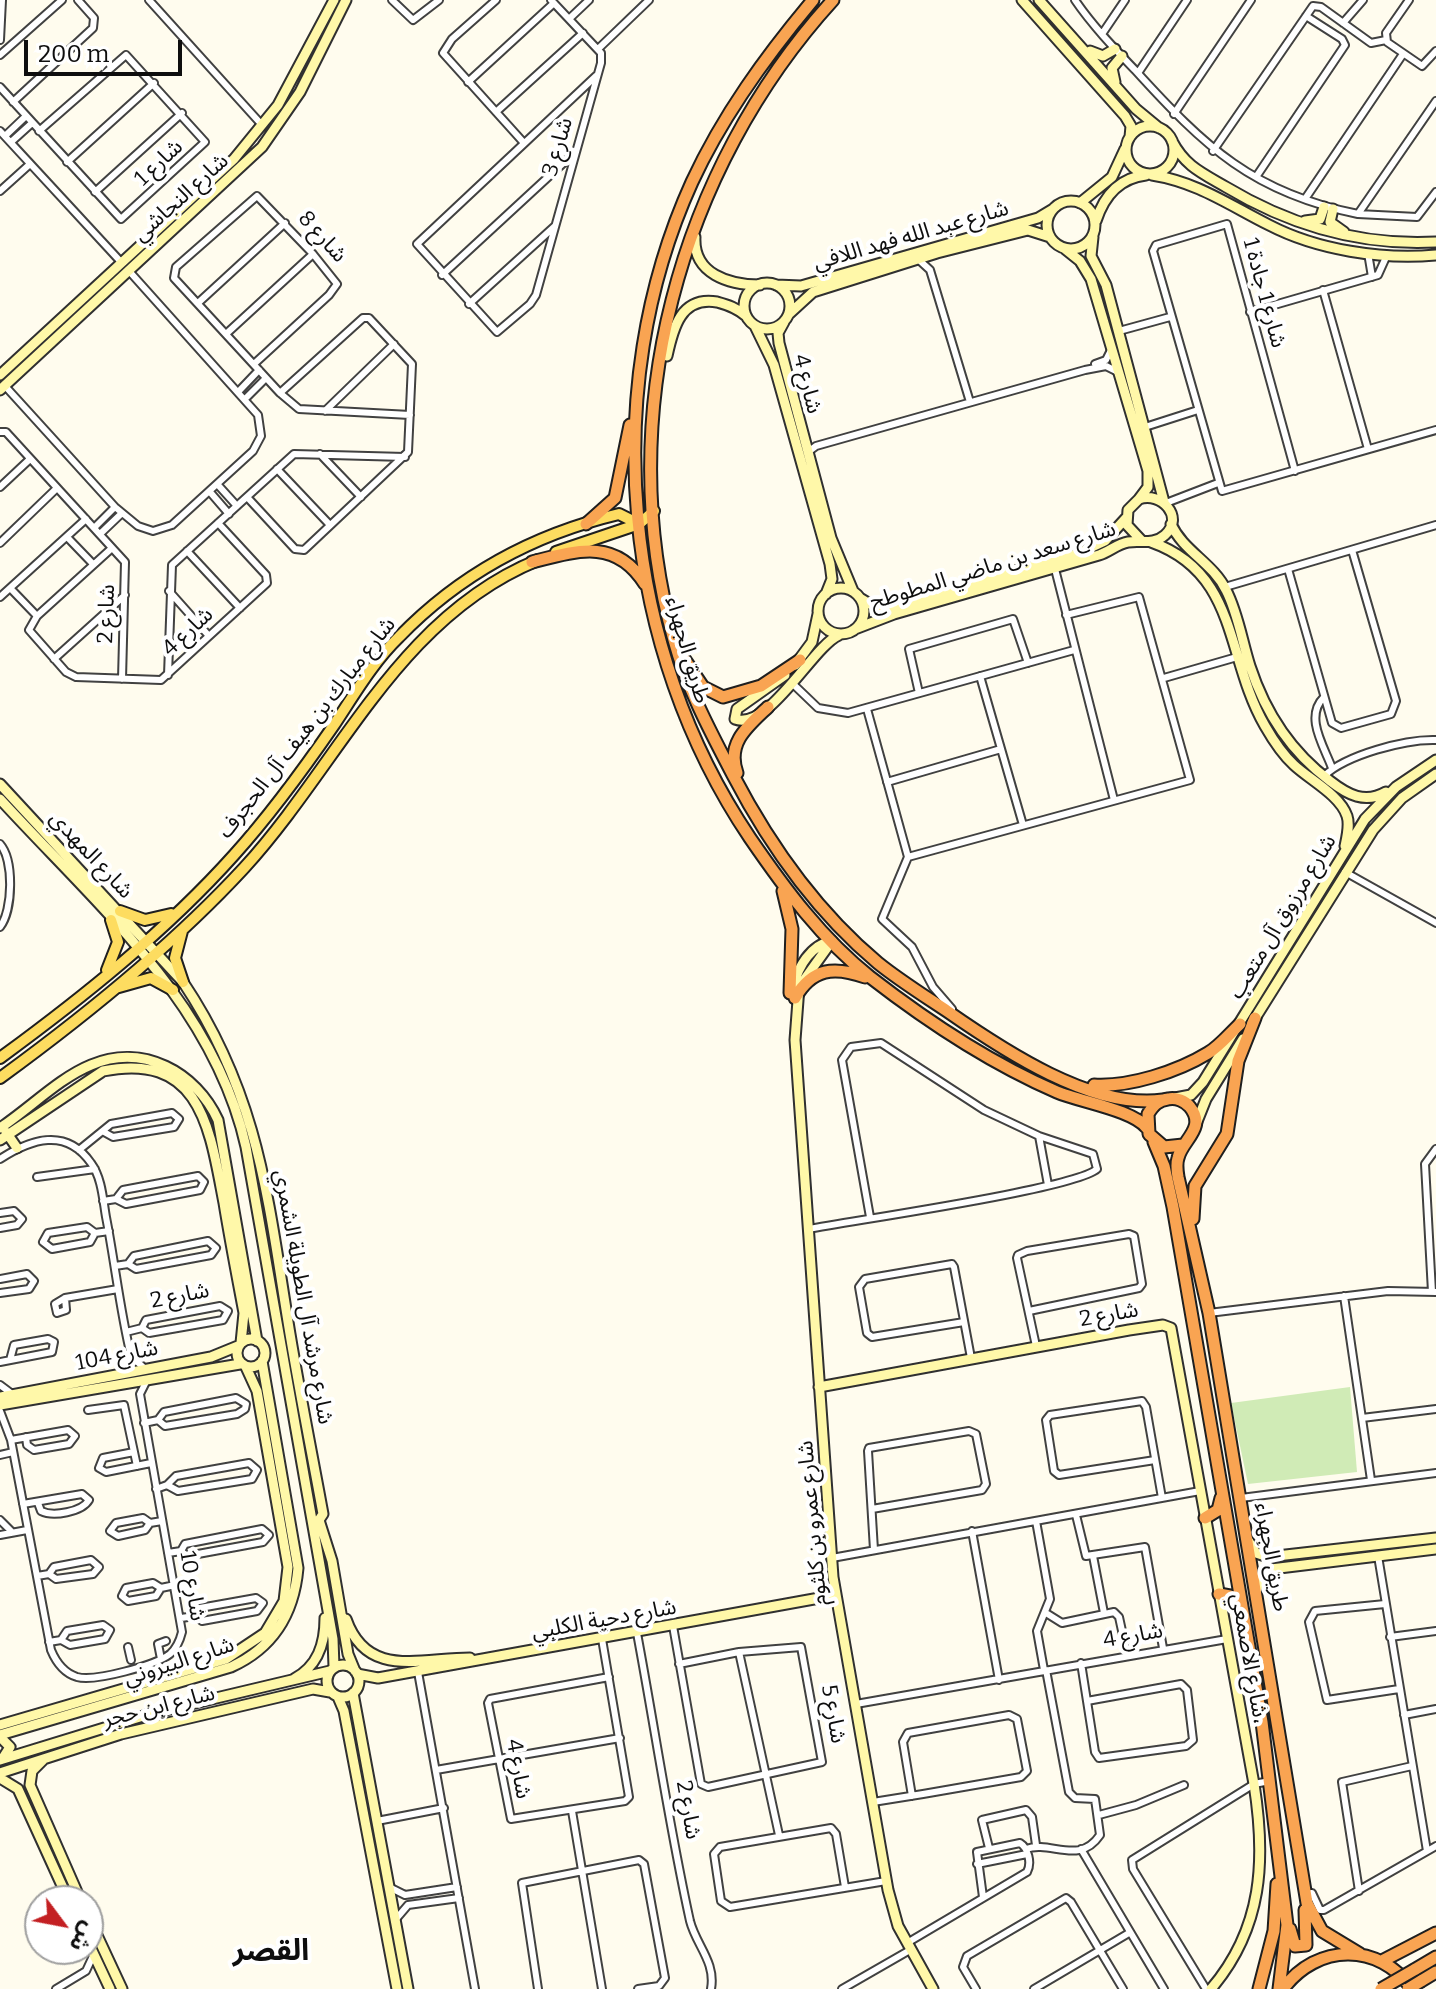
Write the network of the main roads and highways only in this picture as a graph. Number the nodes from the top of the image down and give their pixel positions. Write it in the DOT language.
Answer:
graph roads {
  1 [pos="813,0"];
  2 [pos="833,0"];
  3 [pos="636,410"];
  4 [pos="654,511"];
  5 [pos="586,524"];
  6 [pos="642,529"];
  7 [pos="497,561"];
  8 [pos="532,562"];
  9 [pos="487,587"];
  10 [pos="649,589"];
  11 [pos="669,619"];
  12 [pos="407,629"];
  13 [pos="673,638"];
  14 [pos="800,660"];
  15 [pos="378,690"];
  16 [pos="768,707"];
  17 [pos="770,842"];
  18 [pos="235,854"];
  19 [pos="245,866"];
  20 [pos="778,879"];
  21 [pos="183,906"];
  22 [pos="120,911"];
  23 [pos="111,920"];
  24 [pos="834,920"];
  25 [pos="188,923"];
  26 [pos="832,941"];
  27 [pos="104,975"];
  28 [pos="898,978"];
  29 [pos="183,982"];
  30 [pos="887,989"];
  31 [pos="173,990"];
  32 [pos="94,1003"];
  33 [pos="1255,1018"];
  34 [pos="1240,1024"];
  35 [pos="0,1058"];
  36 [pos="0,1078"];
  37 [pos="1071,1082"];
  38 [pos="1168,1099"];
  39 [pos="1150,1134"];
  40 [pos="1183,1145"];
  41 [pos="1192,1239"];
  42 [pos="1195,1252"];
  43 [pos="1180,1254"];
  44 [pos="1202,1283"];
  45 [pos="1185,1285"];
  46 [pos="1222,1489"];
  47 [pos="1205,1518"];
  48 [pos="1219,1594"];
  49 [pos="1248,1628"];
  50 [pos="1276,1828"];
  51 [pos="1302,1881"];
  52 [pos="1284,1885"];
  53 [pos="1436,1933"];
  54 [pos="1360,1954"];
  55 [pos="1436,1957"];
  56 [pos="1382,1961"];
  57 [pos="1436,1972"];
  58 [pos="1414,1986"];
  59 [pos="1259,1989"];
  60 [pos="1281,1989"];
  61 [pos="1381,1989"];
  1 -- 3 [label="highway, طريق الجهراء"];
  2 -- 4 [label="highway, طريق الجهراء"];
  3 -- 5 [label="highway"];
  3 -- 6 [label="highway, طريق الجهراء"];
  4 -- 6 [label="main road, شارع مبارك بن هيف آل الحجرف"];
  4 -- 11 [label="highway, طريق الجهراء"];
  5 -- 6 [label="main road, شارع مبارك بن هيف آل الحجرف"];
  5 -- 7 [label="main road, شارع مبارك بن هيف آل الحجرف"];
  6 -- 8 [label="main road, شارع مبارك بن هيف آل الحجرف"];
  6 -- 10 [label="highway, طريق الجهراء"];
  6 -- 11 [label="highway"];
  7 -- 9 [label="main road"];
  7 -- 12 [label="main road, شارع مبارك بن هيف آل الحجرف"];
  8 -- 9 [label="main road, شارع مبارك بن هيف آل الحجرف"];
  8 -- 10 [label="highway"];
  9 -- 15 [label="main road, شارع مبارك بن هيف آل الحجرف"];
  10 -- 20 [label="highway, طريق الجهراء"];
  11 -- 13 [label="highway, طريق الجهراء"];
  12 -- 15 [label="main road"];
  12 -- 18 [label="main road, شارع مبارك بن هيف آل الحجرف"];
  13 -- 14 [label="highway"];
  13 -- 17 [label="highway, طريق الجهراء"];
  15 -- 19 [label="main road, شارع مبارك بن هيف آل الحجرف"];
  16 -- 17 [label="highway"];
  17 -- 24 [label="highway, طريق الجهراء"];
  18 -- 19 [label="main road"];
  18 -- 21 [label="main road, شارع مبارك بن هيف آل الحجرف"];
  19 -- 25 [label="main road, شارع مبارك بن هيف آل الحجرف"];
  20 -- 26 [label="highway, طريق الجهراء"];
  20 -- 30 [label="highway"];
  21 -- 22 [label="main road"];
  21 -- 27 [label="main road, شارع مبارك بن هيف آل الحجرف"];
  23 -- 27 [label="main road"];
  24 -- 26 [label="highway"];
  24 -- 28 [label="highway, طريق الجهراء"];
  25 -- 29 [label="main road"];
  25 -- 32 [label="main road, شارع مبارك بن هيف آل الحجرف"];
  26 -- 28 [label="highway"];
  26 -- 30 [label="highway, طريق الجهراء"];
  27 -- 35 [label="main road, شارع مبارك بن هيف آل الحجرف"];
  28 -- 37 [label="highway, طريق الجهراء"];
  30 -- 39 [label="highway, طريق الجهراء"];
  31 -- 32 [label="main road"];
  32 -- 36 [label="main road, شارع مبارك بن هيف آل الحجرف"];
  33 -- 41 [label="highway"];
  34 -- 37 [label="highway"];
  37 -- 38 [label="highway, طريق الجهراء"];
  38 -- 39 [label="highway"];
  38 -- 40 [label="highway"];
  39 -- 40 [label="highway"];
  39 -- 43 [label="highway, طريق الجهراء"];
  40 -- 41 [label="highway, طريق الجهراء"];
  41 -- 42 [label="highway, طريق الجهراء"];
  42 -- 43 [label="highway"];
  42 -- 44 [label="highway, طريق الجهراء"];
  43 -- 45 [label="highway, طريق الجهراء"];
  44 -- 45 [label="highway"];
  44 -- 51 [label="highway, طريق الجهراء"];
  45 -- 46 [label="highway, طريق الجهراء"];
  46 -- 47 [label="highway"];
  46 -- 49 [label="highway, طريق الجهراء"];
  48 -- 49 [label="highway"];
  49 -- 50 [label="highway, طريق الجهراء"];
  50 -- 52 [label="highway, طريق الجهراء"];
  50 -- 59 [label="highway"];
  51 -- 52 [label="highway"];
  51 -- 54 [label="highway, طريق الجهراء"];
  52 -- 60 [label="highway, طريق الجهراء"];
  53 -- 56 [label="highway"];
  54 -- 56 [label="highway"];
  54 -- 60 [label="highway"];
  55 -- 61 [label="highway, bridge"];
  56 -- 58 [label="highway"];
  57 -- 58 [label="highway"];
}
